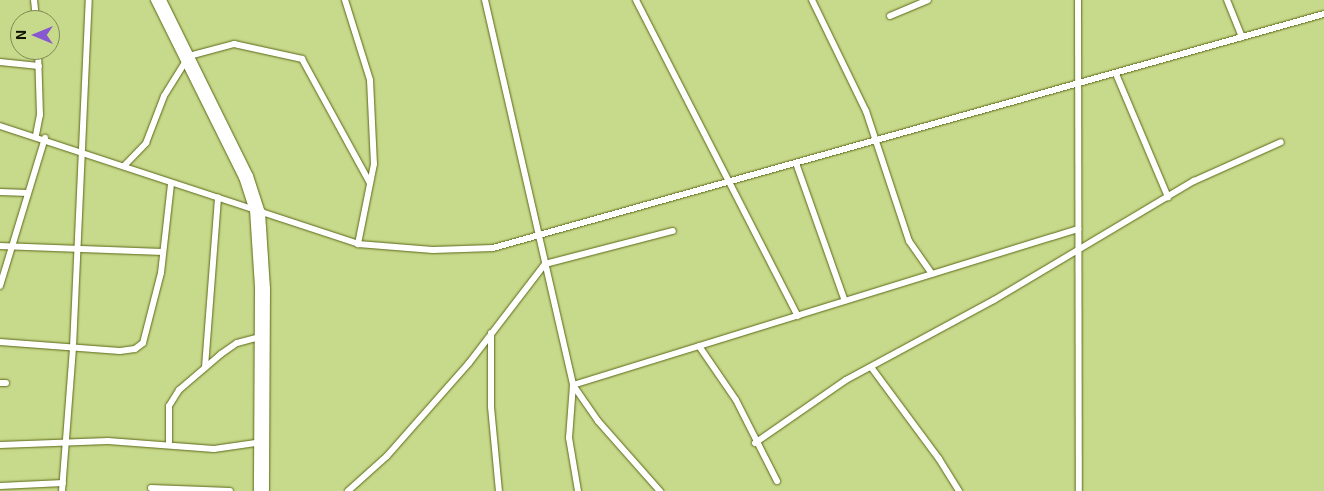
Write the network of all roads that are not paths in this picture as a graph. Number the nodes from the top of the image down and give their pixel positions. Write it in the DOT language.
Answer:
graph roads {
  1 [pos="89,0"];
  2 [pos="154,0"];
  3 [pos="162,0"];
  4 [pos="345,0"];
  5 [pos="485,0"];
  6 [pos="636,0"];
  7 [pos="812,0"];
  8 [pos="928,0"];
  9 [pos="1078,0"];
  10 [pos="1227,0"];
  11 [pos="1324,14"];
  12 [pos="890,16"];
  13 [pos="1242,37"];
  14 [pos="39,60"];
  15 [pos="187,60"];
  16 [pos="0,62"];
  17 [pos="39,66"];
  18 [pos="1116,74"];
  19 [pos="1078,85"];
  20 [pos="0,126"];
  21 [pos="36,135"];
  22 [pos="45,138"];
  23 [pos="876,142"];
  24 [pos="1281,142"];
  25 [pos="82,150"];
  26 [pos="796,163"];
  27 [pos="124,166"];
  28 [pos="730,179"];
  29 [pos="370,183"];
  30 [pos="171,184"];
  31 [pos="0,192"];
  32 [pos="28,193"];
  33 [pos="218,197"];
  34 [pos="1168,197"];
  35 [pos="258,211"];
  36 [pos="1078,229"];
  37 [pos="673,230"];
  38 [pos="539,234"];
  39 [pos="358,244"];
  40 [pos="0,246"];
  41 [pos="12,247"];
  42 [pos="77,249"];
  43 [pos="163,252"];
  44 [pos="1078,252"];
  45 [pos="544,264"];
  46 [pos="932,274"];
  47 [pos="0,286"];
  48 [pos="845,301"];
  49 [pos="798,316"];
  50 [pos="491,333"];
  51 [pos="259,337"];
  52 [pos="0,342"];
  53 [pos="699,346"];
  54 [pos="73,347"];
  55 [pos="205,367"];
  56 [pos="871,367"];
  57 [pos="573,385"];
  58 [pos="266,440"];
  59 [pos="65,443"];
  60 [pos="755,443"];
  61 [pos="258,444"];
  62 [pos="0,445"];
  63 [pos="169,445"];
  64 [pos="777,481"];
  65 [pos="63,483"];
  66 [pos="0,486"];
  67 [pos="151,488"];
  68 [pos="62,491"];
  69 [pos="230,491"];
  70 [pos="258,491"];
  71 [pos="265,491"];
  72 [pos="348,491"];
  73 [pos="499,491"];
  74 [pos="578,491"];
  75 [pos="660,491"];
  76 [pos="959,491"];
  77 [pos="1079,491"];
  1 -- 25 [label="street"];
  2 -- 15 [label="main road"];
  3 -- 15 [label="main road"];
  4 -- 29 [label="street"];
  5 -- 38 [label="street"];
  6 -- 28 [label="street"];
  7 -- 23 [label="street"];
  8 -- 12 [label="street"];
  9 -- 19 [label="street"];
  10 -- 13 [label="street"];
  11 -- 13 [label="street"];
  13 -- 18 [label="street"];
  14 -- 17 [label="street"];
  15 -- 27 [label="street"];
  15 -- 29 [label="street"];
  15 -- 35 [label="main road"];
  16 -- 17 [label="street"];
  17 -- 21 [label="street"];
  18 -- 19 [label="street"];
  18 -- 34 [label="street"];
  19 -- 23 [label="street"];
  19 -- 36 [label="street"];
  20 -- 21 [label="street"];
  21 -- 22 [label="street"];
  22 -- 25 [label="street"];
  22 -- 32 [label="street"];
  23 -- 26 [label="street"];
  23 -- 46 [label="street"];
  24 -- 34 [label="street"];
  25 -- 27 [label="street"];
  25 -- 42 [label="street"];
  26 -- 28 [label="street"];
  26 -- 48 [label="street"];
  27 -- 30 [label="street"];
  28 -- 38 [label="street"];
  28 -- 49 [label="street"];
  29 -- 39 [label="street"];
  30 -- 33 [label="street"];
  30 -- 43 [label="street"];
  31 -- 32 [label="street"];
  32 -- 41 [label="street"];
  33 -- 35 [label="street"];
  33 -- 55 [label="street"];
  34 -- 44 [label="street"];
  35 -- 39 [label="street"];
  35 -- 51 [label="main road"];
  35 -- 58 [label="main road"];
  36 -- 44 [label="street"];
  36 -- 46 [label="street"];
  37 -- 45 [label="street"];
  38 -- 39 [label="street"];
  38 -- 45 [label="street"];
  40 -- 41 [label="street"];
  41 -- 42 [label="street"];
  41 -- 47 [label="street"];
  42 -- 43 [label="street"];
  42 -- 54 [label="street"];
  43 -- 54 [label="street"];
  44 -- 56 [label="street"];
  44 -- 77 [label="street"];
  45 -- 50 [label="street"];
  45 -- 57 [label="street"];
  46 -- 48 [label="street"];
  48 -- 49 [label="street"];
  49 -- 53 [label="street"];
  50 -- 72 [label="street"];
  50 -- 73 [label="street"];
  51 -- 55 [label="street"];
  51 -- 61 [label="main road"];
  52 -- 54 [label="street"];
  53 -- 57 [label="street"];
  53 -- 60 [label="street"];
  54 -- 59 [label="street"];
  55 -- 63 [label="street"];
  56 -- 60 [label="street"];
  56 -- 76 [label="street"];
  57 -- 74 [label="street"];
  57 -- 75 [label="street"];
  58 -- 61 [label="street"];
  58 -- 71 [label="main road"];
  59 -- 62 [label="street"];
  59 -- 63 [label="street"];
  59 -- 65 [label="street"];
  60 -- 64 [label="street"];
  61 -- 63 [label="street"];
  61 -- 70 [label="main road"];
  65 -- 66 [label="street"];
  65 -- 68 [label="street"];
  67 -- 69 [label="street"];
}
